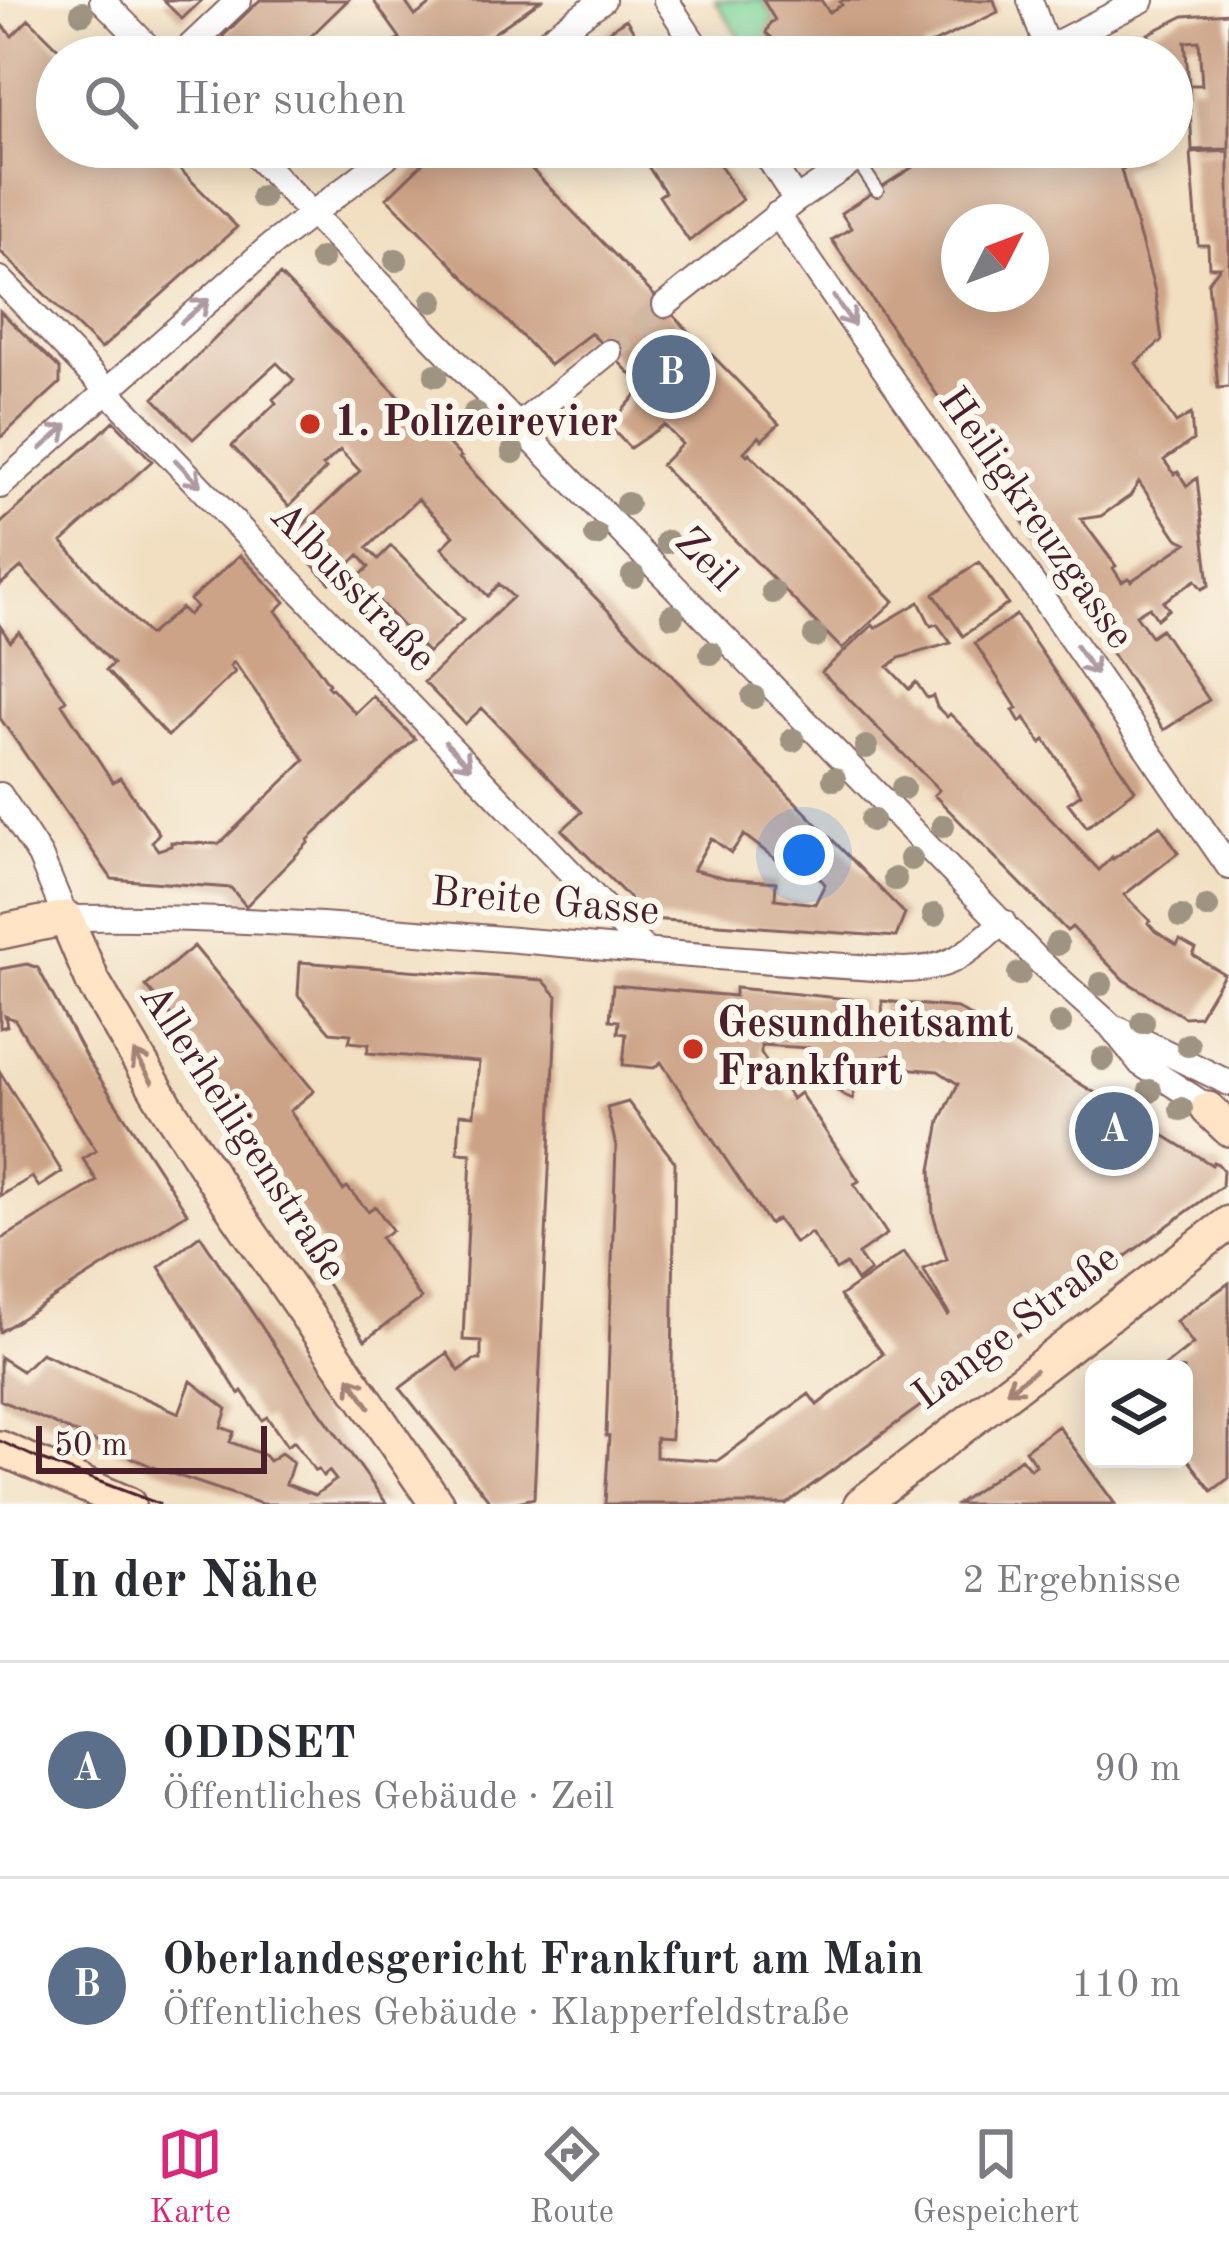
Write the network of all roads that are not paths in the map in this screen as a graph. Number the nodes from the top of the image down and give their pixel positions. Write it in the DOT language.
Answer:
graph roads {
  1 [pos="102,0"];
  2 [pos="239,0"];
  3 [pos="603,0"];
  4 [pos="666,0"];
  5 [pos="1030,0"];
  6 [pos="1142,0"];
  7 [pos="137,36"];
  8 [pos="201,36"];
  9 [pos="553,36"];
  10 [pos="689,36"];
  11 [pos="1036,36"];
  12 [pos="1071,36"];
  13 [pos="268,168"];
  14 [pos="371,168"];
  15 [pos="770,168"];
  16 [pos="842,168"];
  17 [pos="869,168"];
  18 [pos="877,190"];
  19 [pos="787,207"];
  20 [pos="311,212"];
  21 [pos="0,279"];
  22 [pos="665,305"];
  23 [pos="608,352"];
  24 [pos="107,388"];
  25 [pos="519,425"];
  26 [pos="0,486"];
  27 [pos="0,795"];
  28 [pos="1229,867"];
  29 [pos="66,918"];
  30 [pos="1003,922"];
  31 [pos="0,932"];
  32 [pos="646,952"];
  33 [pos="1224,1110"];
  34 [pos="1229,1223"];
  35 [pos="0,1448"];
  36 [pos="128,1504"];
  37 [pos="437,1504"];
  38 [pos="861,1504"];
  1 -- 7 [label="street"];
  2 -- 8 [label="street"];
  3 -- 9 [label="street"];
  4 -- 10 [label="street"];
  5 -- 11 [label="street"];
  6 -- 12 [label="street"];
  13 -- 20 [label="street, Zeil"];
  14 -- 20 [label="street"];
  15 -- 19 [label="street, Heiligkreuzgasse"];
  16 -- 19 [label="street"];
  17 -- 18 [label="lane"];
  19 -- 22 [label="street"];
  19 -- 28 [label="street, Heiligkreuzgasse, one-way"];
  24 -- 20 [label="street, one-way"];
  20 -- 25 [label="street, Zeil"];
  21 -- 24 [label="street, Albusstraße"];
  23 -- 25 [label="street"];
  26 -- 24 [label="street, one-way"];
  24 -- 32 [label="street, Albusstraße, one-way"];
  25 -- 30 [label="street, Zeil"];
  27 -- 29 [label="street, Allerheiligenstraße"];
  29 -- 31 [label="main road"];
  29 -- 32 [label="street, Breite Gasse"];
  37 -- 29 [label="main road, Allerheiligenstraße, one-way"];
  30 -- 32 [label="street, Breite Gasse"];
  30 -- 33 [label="street, Zeil"];
  34 -- 38 [label="main road, Lange Straße, one-way"];
  35 -- 36 [label="main road"];
}
